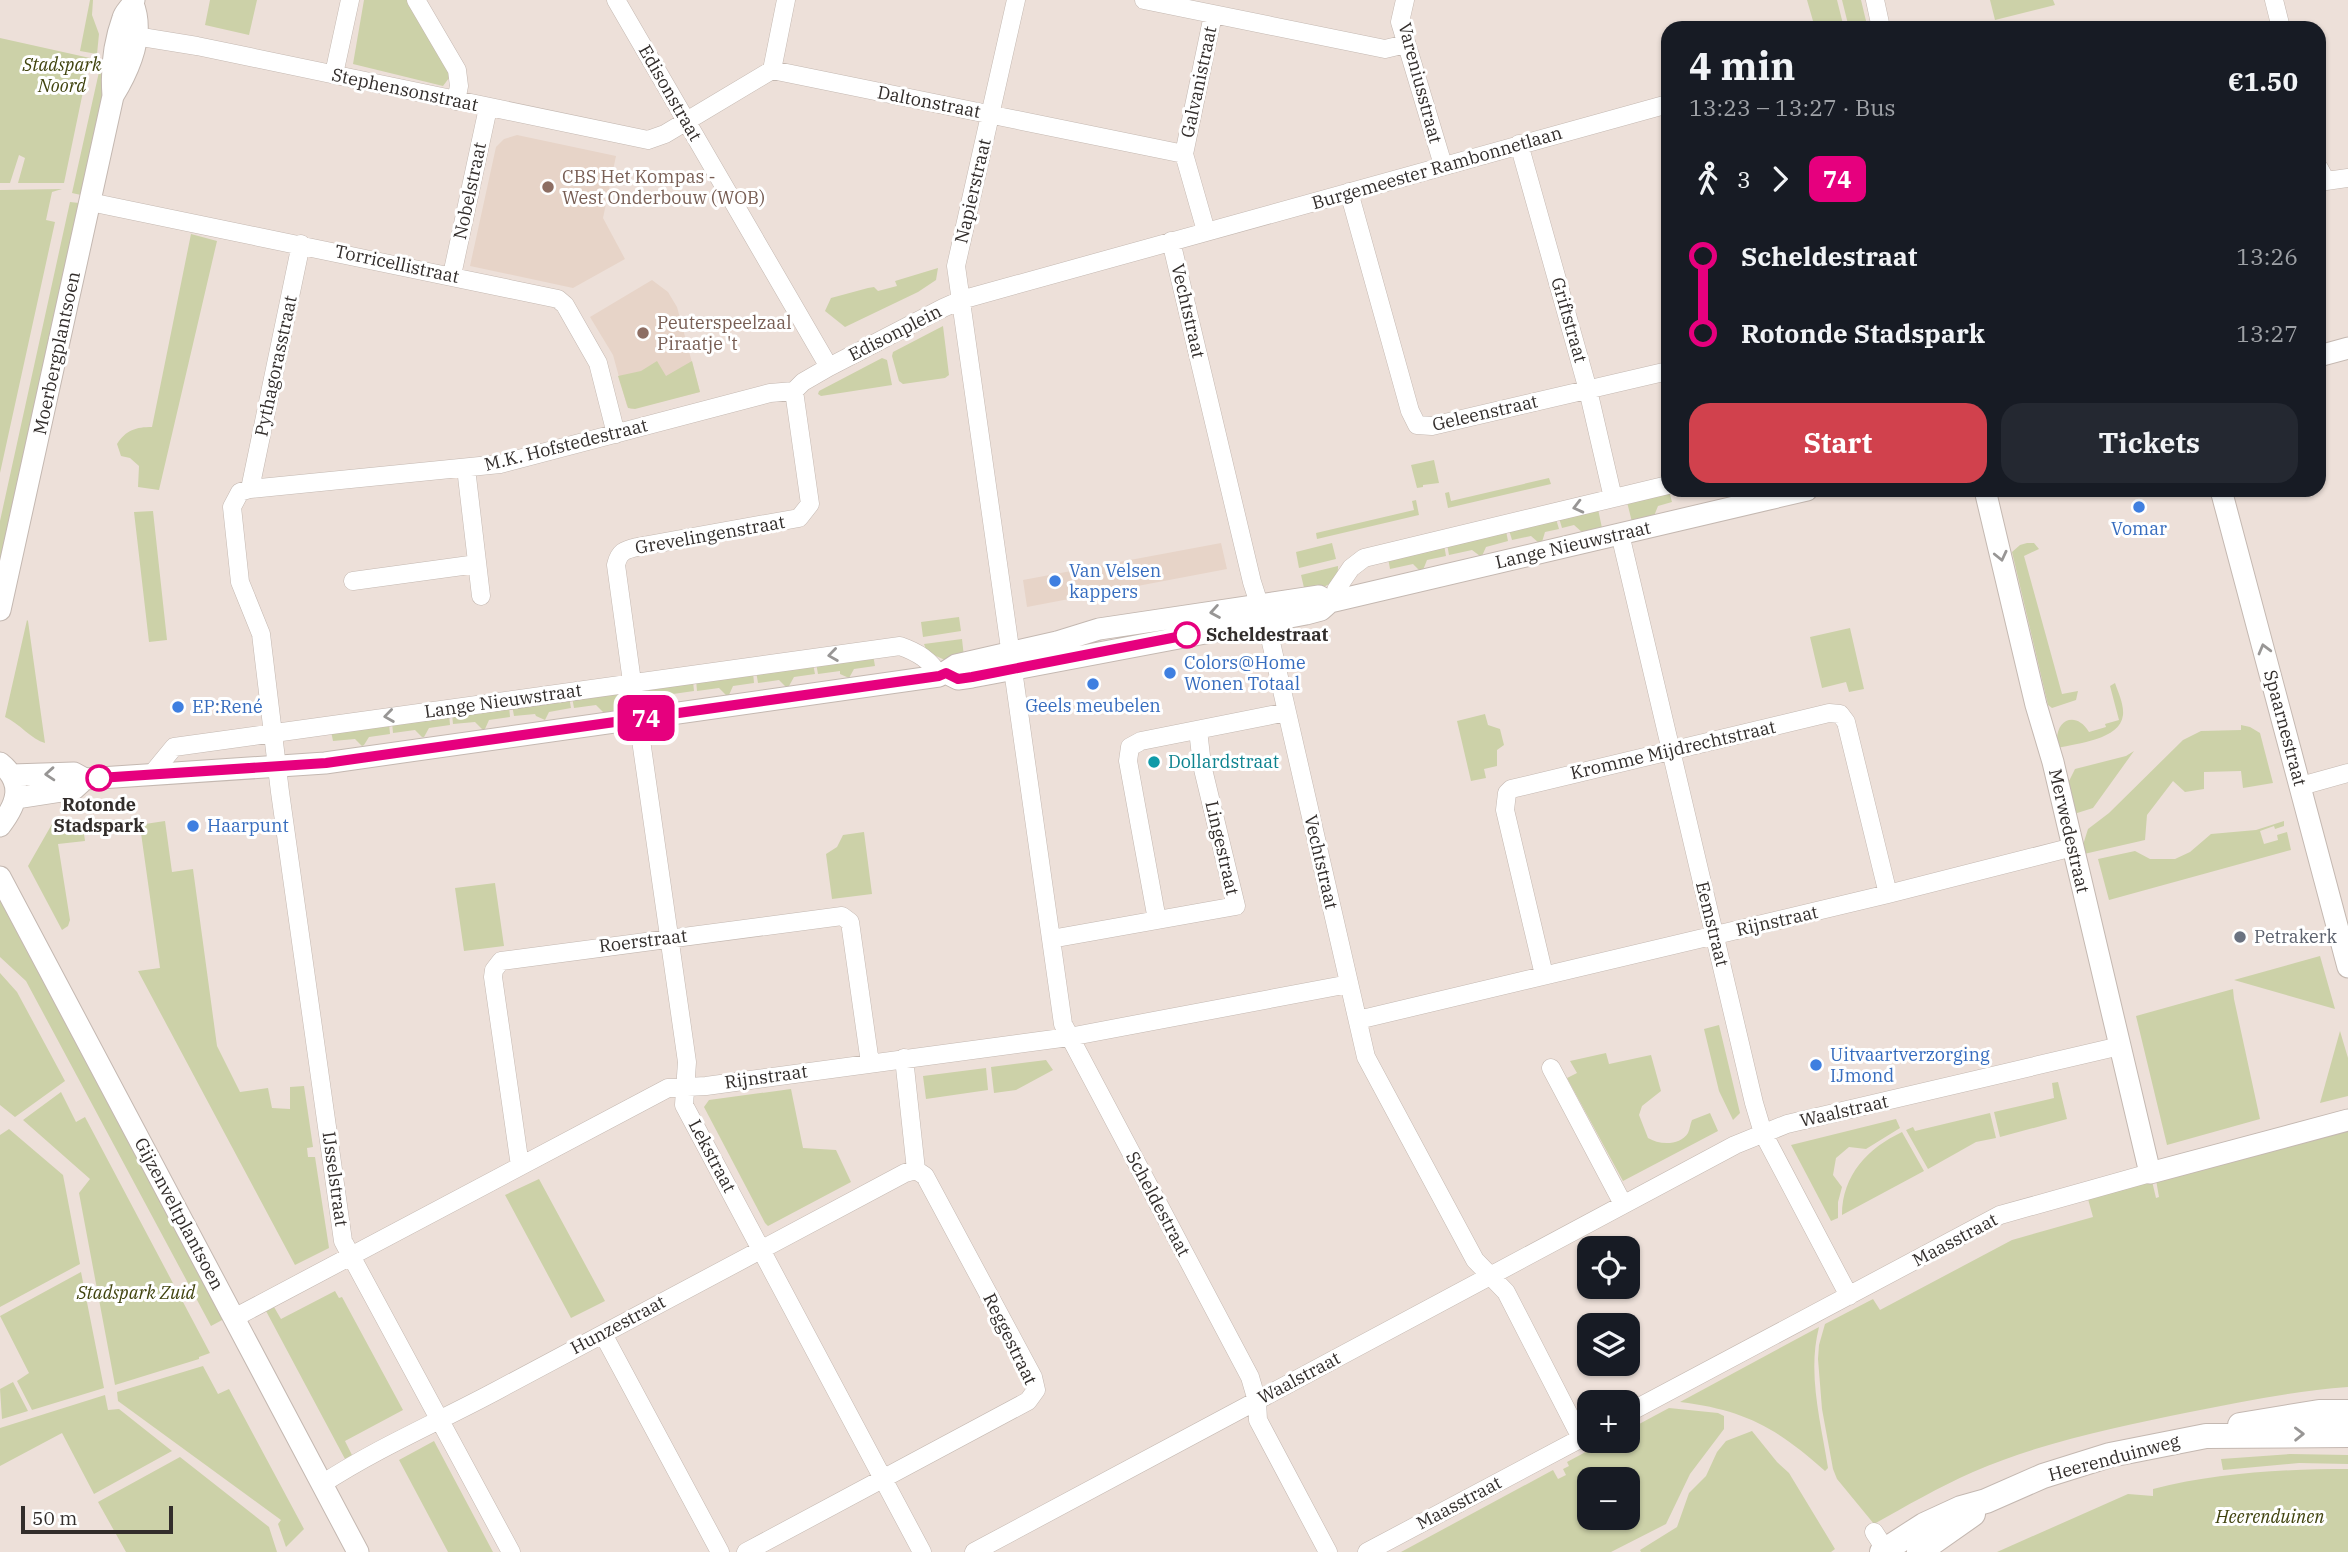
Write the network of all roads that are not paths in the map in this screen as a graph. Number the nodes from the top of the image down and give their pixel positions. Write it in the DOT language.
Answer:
graph roads {
  1 [pos="350,0"];
  2 [pos="416,0"];
  3 [pos="616,0"];
  4 [pos="786,0"];
  5 [pos="1016,0"];
  6 [pos="1144,0"];
  7 [pos="1405,0"];
  8 [pos="1875,0"];
  9 [pos="2274,0"];
  10 [pos="134,2"];
  11 [pos="1213,15"];
  12 [pos="1880,21"];
  13 [pos="2279,21"];
  14 [pos="128,34"];
  15 [pos="1406,44"];
  16 [pos="772,70"];
  17 [pos="334,75"];
  18 [pos="456,100"];
  19 [pos="1661,106"];
  20 [pos="488,108"];
  21 [pos="991,114"];
  22 [pos="686,121"];
  23 [pos="1519,144"];
  24 [pos="1184,154"];
  25 [pos="1443,165"];
  26 [pos="2348,178"];
  27 [pos="2326,181"];
  28 [pos="1349,192"];
  29 [pos="90,202"];
  30 [pos="1206,231"];
  31 [pos="1171,241"];
  32 [pos="301,244"];
  33 [pos="452,275"];
  34 [pos="961,300"];
  35 [pos="2348,348"];
  36 [pos="2326,354"];
  37 [pos="829,367"];
  38 [pos="1661,373"];
  39 [pos="1588,390"];
  40 [pos="794,391"];
  41 [pos="616,434"];
  42 [pos="466,468"];
  43 [pos="1661,487"];
  44 [pos="250,489"];
  45 [pos="1777,497"];
  46 [pos="1987,497"];
  47 [pos="2223,497"];
  48 [pos="1614,498"];
  49 [pos="1620,534"];
  50 [pos="477,564"];
  51 [pos="353,581"];
  52 [pos="481,596"];
  53 [pos="1334,601"];
  54 [pos="0,610"];
  55 [pos="1262,613"];
  56 [pos="1012,661"];
  57 [pos="942,675"];
  58 [pos="632,682"];
  59 [pos="1287,712"];
  60 [pos="639,719"];
  61 [pos="1198,730"];
  62 [pos="274,733"];
  63 [pos="1670,751"];
  64 [pos="278,767"];
  65 [pos="6,769"];
  66 [pos="2348,773"];
  67 [pos="151,775"];
  68 [pos="85,779"];
  69 [pos="2301,786"];
  70 [pos="16,798"];
  71 [pos="0,826"];
  72 [pos="2073,847"];
  73 [pos="0,877"];
  74 [pos="1888,894"];
  75 [pos="1157,920"];
  76 [pos="1715,936"];
  77 [pos="669,938"];
  78 [pos="1051,939"];
  79 [pos="2348,967"];
  80 [pos="1544,975"];
  81 [pos="1349,984"];
  82 [pos="1358,1020"];
  83 [pos="1069,1037"];
  84 [pos="2120,1046"];
  85 [pos="904,1058"];
  86 [pos="870,1063"];
  87 [pos="1551,1068"];
  88 [pos="685,1087"];
  89 [pos="2348,1120"];
  90 [pos="1763,1133"];
  91 [pos="520,1166"];
  92 [pos="916,1170"];
  93 [pos="2150,1173"];
  94 [pos="1623,1204"];
  95 [pos="761,1249"];
  96 [pos="352,1256"];
  97 [pos="1491,1276"];
  98 [pos="1849,1296"];
  99 [pos="234,1318"];
  100 [pos="603,1334"];
  101 [pos="1257,1401"];
  102 [pos="1640,1407"];
  103 [pos="2348,1412"];
  104 [pos="440,1420"];
  105 [pos="1577,1421"];
  106 [pos="2348,1435"];
  107 [pos="2206,1436"];
  108 [pos="1577,1440"];
  109 [pos="882,1478"];
  110 [pos="322,1484"];
  111 [pos="1986,1501"];
  112 [pos="1882,1546"];
  113 [pos="358,1552"];
  114 [pos="511,1552"];
  115 [pos="720,1552"];
  116 [pos="746,1552"];
  117 [pos="922,1552"];
  118 [pos="974,1552"];
  119 [pos="1328,1552"];
  120 [pos="1367,1552"];
  121 [pos="1919,1552"];
  1 -- 17 [label="street"];
  2 -- 18 [label="street"];
  3 -- 22 [label="street, Edisonstraat"];
  4 -- 16 [label="street"];
  5 -- 21 [label="street, Napierstraat"];
  6 -- 11 [label="street"];
  7 -- 15 [label="street, Vareniusstraat"];
  8 -- 12 [label="street"];
  9 -- 13 [label="street"];
  10 -- 14 [label="street, Moerbergplantsoen"];
  11 -- 15 [label="street"];
  11 -- 24 [label="street, Galvanistraat"];
  14 -- 17 [label="street, Stephensonstraat"];
  14 -- 29 [label="street, Moerbergplantsoen"];
  15 -- 25 [label="street, Vareniusstraat"];
  16 -- 21 [label="street, Daltonstraat"];
  16 -- 22 [label="street"];
  17 -- 18 [label="street, Stephensonstraat"];
  18 -- 20 [label="street, Stephensonstraat"];
  19 -- 23 [label="street, Burgemeester Rambonnetlaan"];
  20 -- 22 [label="street, Stephensonstraat"];
  20 -- 33 [label="street, Nobelstraat"];
  21 -- 24 [label="street, Daltonstraat"];
  21 -- 34 [label="street, Napierstraat"];
  22 -- 37 [label="street, Edisonstraat"];
  23 -- 25 [label="street, Burgemeester Rambonnetlaan"];
  23 -- 39 [label="street, Griftstraat"];
  24 -- 30 [label="street, Galvanistraat"];
  25 -- 28 [label="street, Burgemeester Rambonnetlaan"];
  26 -- 27 [label="street"];
  28 -- 30 [label="street, Burgemeester Rambonnetlaan"];
  28 -- 39 [label="street, Geleenstraat"];
  29 -- 32 [label="street, Torricellistraat"];
  29 -- 54 [label="street, Moerbergplantsoen"];
  30 -- 31 [label="street, Burgemeester Rambonnetlaan"];
  31 -- 34 [label="street"];
  31 -- 55 [label="street, Vechtstraat"];
  32 -- 33 [label="street, Torricellistraat"];
  32 -- 44 [label="street, Pythagorasstraat"];
  33 -- 41 [label="street, Torricellistraat"];
  34 -- 37 [label="street, Edisonplein"];
  34 -- 56 [label="street, Scheldestraat"];
  35 -- 36 [label="street"];
  37 -- 40 [label="street, M.K. Hofstedestraat"];
  38 -- 39 [label="street, Geleenstraat"];
  39 -- 48 [label="street, Griftstraat"];
  40 -- 41 [label="street, M.K. Hofstedestraat"];
  40 -- 58 [label="street, Grevelingenstraat"];
  41 -- 42 [label="street, M.K. Hofstedestraat"];
  42 -- 44 [label="street, M.K. Hofstedestraat"];
  42 -- 50 [label="street"];
  43 -- 48 [label="street, Lange Nieuwstraat"];
  44 -- 62 [label="street, IJsselstraat"];
  45 -- 49 [label="street, Lange Nieuwstraat"];
  46 -- 72 [label="street, Merwedestraat, one-way"];
  69 -- 47 [label="street, Spaarnestraat, one-way"];
  48 -- 53 [label="street, Lange Nieuwstraat, one-way"];
  49 -- 53 [label="street, Lange Nieuwstraat"];
  49 -- 63 [label="street, Eemstraat"];
  50 -- 51 [label="street"];
  50 -- 52 [label="street"];
  53 -- 55 [label="street, Lange Nieuwstraat"];
  55 -- 56 [label="street, Lange Nieuwstraat"];
  55 -- 59 [label="street, Vechtstraat"];
  56 -- 57 [label="street, Lange Nieuwstraat"];
  56 -- 78 [label="street, Scheldestraat"];
  57 -- 58 [label="street, Lange Nieuwstraat, one-way"];
  57 -- 60 [label="street, Lange Nieuwstraat"];
  58 -- 62 [label="street, Lange Nieuwstraat, one-way"];
  59 -- 61 [label="street"];
  59 -- 81 [label="street, Vechtstraat"];
  60 -- 64 [label="street, Lange Nieuwstraat"];
  60 -- 77 [label="street, Lekstraat"];
  61 -- 75 [label="street"];
  61 -- 75 [label="street, Lingestraat"];
  62 -- 64 [label="street, IJsselstraat"];
  62 -- 67 [label="street, Lange Nieuwstraat"];
  63 -- 74 [label="street, Kromme Mijdrechtstraat"];
  63 -- 76 [label="street, Eemstraat"];
  63 -- 80 [label="street, Kromme Mijdrechtstraat"];
  64 -- 67 [label="street, Lange Nieuwstraat"];
  64 -- 96 [label="street, IJsselstraat"];
  68 -- 65 [label="street, Lange Nieuwstraat, one-way"];
  65 -- 70 [label="street"];
  66 -- 69 [label="street"];
  67 -- 68 [label="street, Lange Nieuwstraat"];
  68 -- 70 [label="street, Lange Nieuwstraat"];
  69 -- 79 [label="street, Spaarnestraat"];
  70 -- 71 [label="street"];
  72 -- 74 [label="street, Rijnstraat"];
  72 -- 84 [label="street, Merwedestraat"];
  73 -- 99 [label="street, Gijzenveltplantsoen"];
  74 -- 76 [label="street, Rijnstraat"];
  75 -- 78 [label="street, Lingestraat"];
  76 -- 80 [label="street, Rijnstraat"];
  76 -- 90 [label="street, Eemstraat"];
  77 -- 86 [label="street, Roerstraat"];
  77 -- 88 [label="street, Lekstraat"];
  77 -- 91 [label="street, Roerstraat"];
  78 -- 83 [label="street, Scheldestraat"];
  80 -- 82 [label="street, Rijnstraat"];
  81 -- 82 [label="street, Vechtstraat"];
  81 -- 83 [label="street, Rijnstraat"];
  82 -- 97 [label="street, Vechtstraat"];
  83 -- 85 [label="street, Rijnstraat"];
  83 -- 101 [label="street, Scheldestraat"];
  84 -- 90 [label="street, Waalstraat"];
  84 -- 93 [label="street, Merwedestraat"];
  85 -- 86 [label="street, Rijnstraat"];
  85 -- 92 [label="street"];
  86 -- 88 [label="street, Rijnstraat"];
  87 -- 94 [label="street"];
  88 -- 91 [label="street, Rijnstraat"];
  88 -- 95 [label="street, Lekstraat"];
  89 -- 93 [label="street, Maasstraat"];
  90 -- 94 [label="street, Waalstraat"];
  90 -- 98 [label="street, Eemstraat"];
  91 -- 96 [label="street, Rijnstraat"];
  92 -- 95 [label="street, Hunzestraat"];
  92 -- 109 [label="street, Reggestraat"];
  93 -- 98 [label="street, Maasstraat"];
  94 -- 97 [label="street, Waalstraat"];
  95 -- 100 [label="street, Hunzestraat"];
  95 -- 109 [label="street, Lekstraat"];
  96 -- 99 [label="street, Rijnstraat"];
  96 -- 104 [label="street, IJsselstraat"];
  97 -- 101 [label="street, Waalstraat"];
  97 -- 105 [label="street, Vechtstraat"];
  98 -- 102 [label="street, Maasstraat"];
  99 -- 110 [label="street, Gijzenveltplantsoen"];
  100 -- 104 [label="street, Hunzestraat"];
  100 -- 115 [label="street"];
  101 -- 118 [label="street, Waalstraat"];
  101 -- 119 [label="street, Scheldestraat"];
  103 -- 107 [label="main road, Heerenduinweg"];
  104 -- 110 [label="street, Hunzestraat"];
  104 -- 114 [label="street, IJsselstraat"];
  107 -- 106 [label="main road, Heerenduinweg, one-way"];
  107 -- 111 [label="main road, Heerenduinweg"];
  108 -- 120 [label="street, Maasstraat"];
  109 -- 116 [label="street, Reggestraat"];
  109 -- 117 [label="street, Lekstraat"];
  110 -- 113 [label="street, Gijzenveltplantsoen"];
  111 -- 112 [label="main road, Heerenduinweg"];
  111 -- 121 [label="main road, Heerenduinweg"];
}
